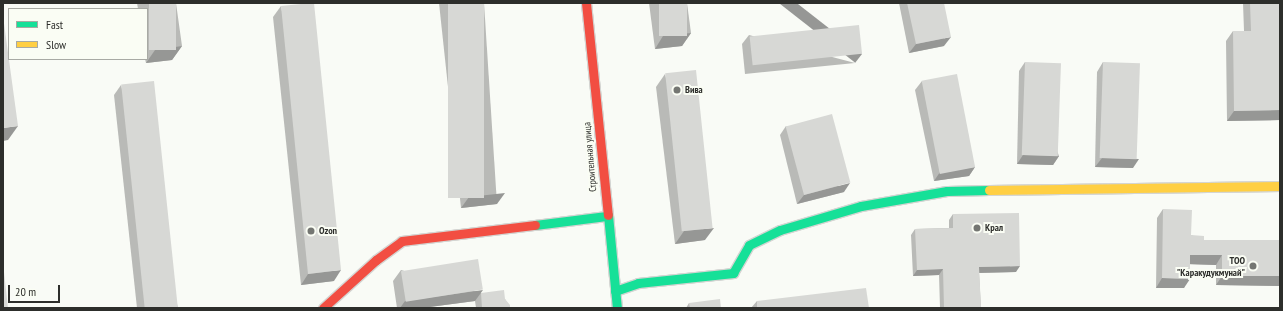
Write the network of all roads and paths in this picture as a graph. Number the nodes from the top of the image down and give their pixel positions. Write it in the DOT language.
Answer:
graph roads {
  1 [pos="586,3"];
  2 [pos="1280,186"];
  3 [pos="606,216"];
  4 [pos="615,292"];
  5 [pos="323,308"];
  6 [pos="617,308"];
  1 -- 3 [label="street, Строительная улица"];
  2 -- 4 [label="street"];
  3 -- 4 [label="street, Строительная улица"];
  3 -- 5 [label="street"];
  4 -- 6 [label="street, Строительная улица"];
}
